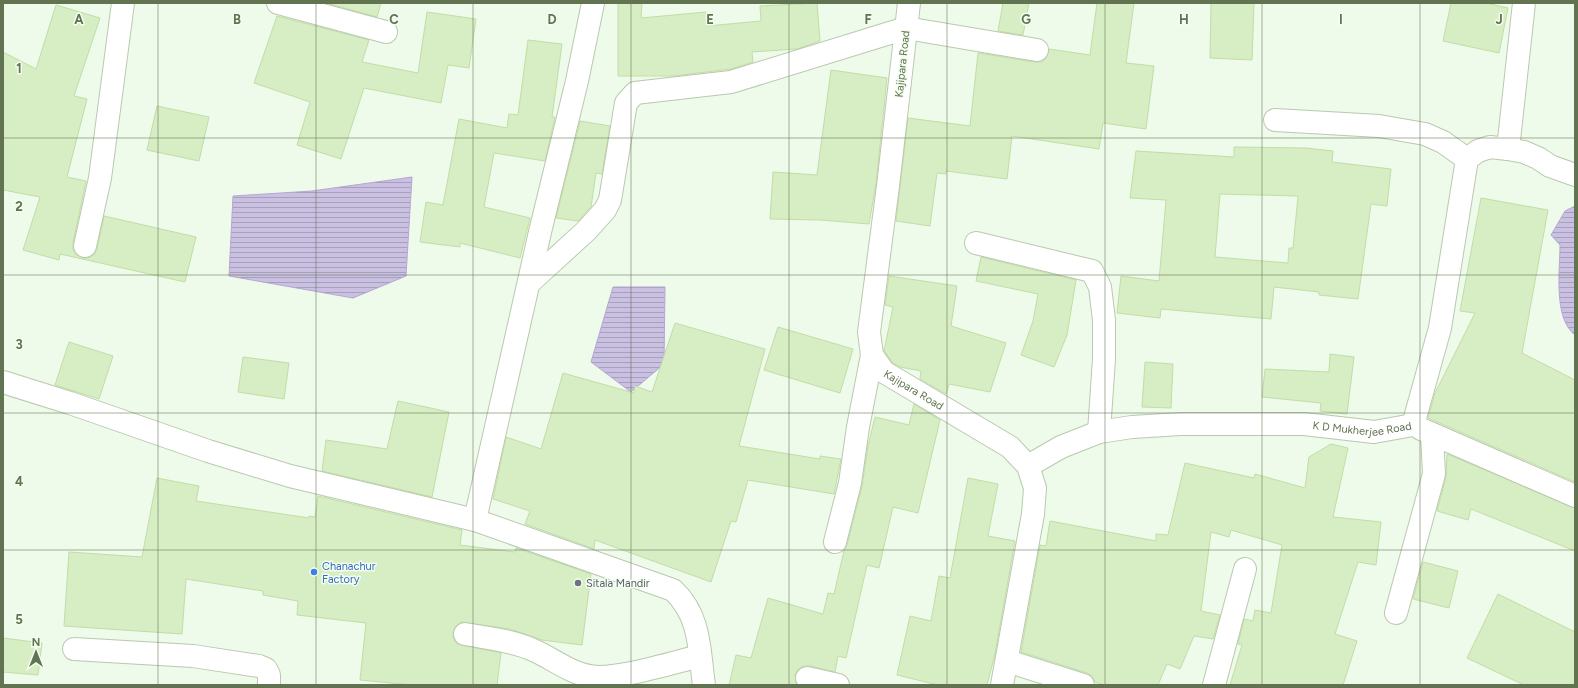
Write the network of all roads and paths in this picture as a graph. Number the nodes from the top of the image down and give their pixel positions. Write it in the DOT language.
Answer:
graph roads {
  1 [pos="123,3"];
  2 [pos="278,3"];
  3 [pos="593,3"];
  4 [pos="909,3"];
  5 [pos="1524,3"];
  6 [pos="906,28"];
  7 [pos="386,32"];
  8 [pos="1037,50"];
  9 [pos="1275,120"];
  10 [pos="1508,149"];
  11 [pos="1467,159"];
  12 [pos="1575,175"];
  13 [pos="976,243"];
  14 [pos="85,246"];
  15 [pos="529,283"];
  16 [pos="872,355"];
  17 [pos="3,382"];
  18 [pos="1413,425"];
  19 [pos="1099,432"];
  20 [pos="1432,434"];
  21 [pos="1028,466"];
  22 [pos="1575,496"];
  23 [pos="475,520"];
  24 [pos="836,542"];
  25 [pos="1245,569"];
  26 [pos="1396,613"];
  27 [pos="465,634"];
  28 [pos="74,649"];
  29 [pos="700,656"];
  30 [pos="1007,661"];
  31 [pos="807,678"];
  32 [pos="269,685"];
  33 [pos="704,685"];
  34 [pos="838,685"];
  35 [pos="1002,685"];
  36 [pos="1083,685"];
  37 [pos="1214,685"];
  1 -- 14 [label="street"];
  2 -- 7 [label="street"];
  3 -- 15 [label="street"];
  4 -- 6 [label="street, Kajipara Road"];
  5 -- 10 [label="street"];
  6 -- 8 [label="street"];
  6 -- 15 [label="street"];
  6 -- 16 [label="street, Kajipara Road"];
  9 -- 11 [label="street"];
  10 -- 11 [label="street"];
  10 -- 12 [label="street"];
  11 -- 18 [label="street, K D Mukherjee Road"];
  13 -- 19 [label="street"];
  15 -- 23 [label="street"];
  16 -- 21 [label="street, Kajipara Road"];
  16 -- 24 [label="street"];
  17 -- 23 [label="street"];
  18 -- 19 [label="street, K D Mukherjee Road"];
  18 -- 20 [label="street"];
  19 -- 21 [label="street, K D Mukherjee Road"];
  20 -- 22 [label="street"];
  20 -- 26 [label="street"];
  21 -- 30 [label="street, Kajipara Road"];
  23 -- 29 [label="street"];
  25 -- 37 [label="street"];
  27 -- 29 [label="street"];
  28 -- 32 [label="street"];
  29 -- 33 [label="street"];
  30 -- 35 [label="street, Kajipara Road"];
  30 -- 36 [label="street"];
  31 -- 34 [label="street"];
}
